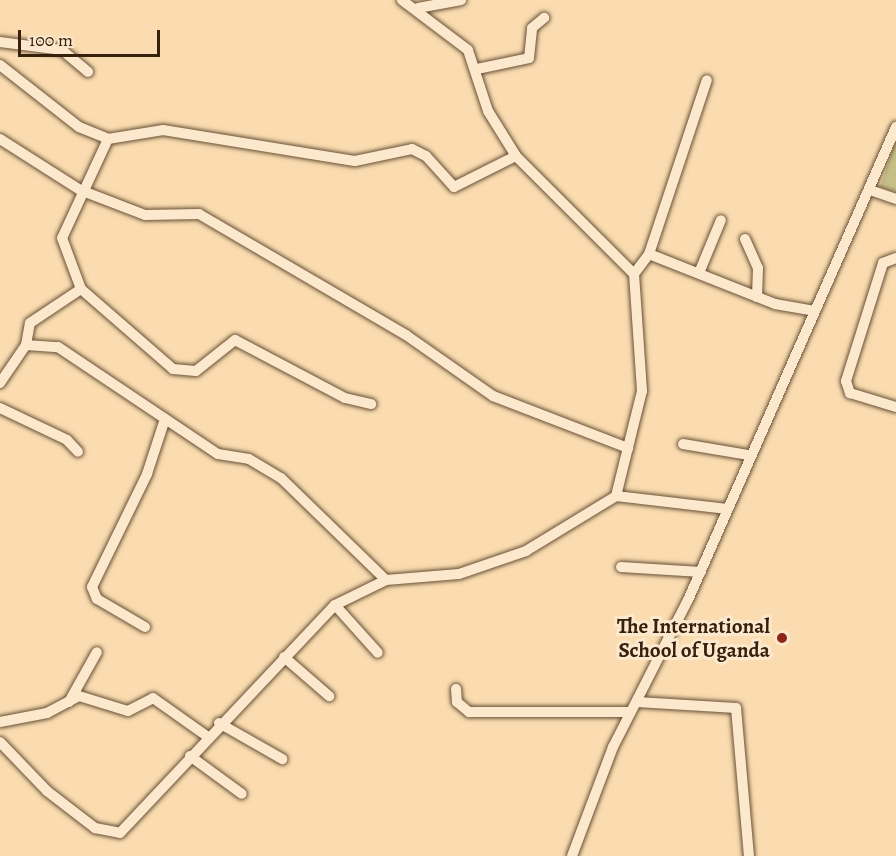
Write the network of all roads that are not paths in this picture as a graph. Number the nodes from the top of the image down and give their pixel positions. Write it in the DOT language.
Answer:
graph roads {
  1 [pos="402,0"];
  2 [pos="461,0"];
  3 [pos="418,8"];
  4 [pos="544,18"];
  5 [pos="0,42"];
  6 [pos="0,64"];
  7 [pos="477,69"];
  8 [pos="88,72"];
  9 [pos="707,80"];
  10 [pos="896,127"];
  11 [pos="0,139"];
  12 [pos="108,139"];
  13 [pos="516,156"];
  14 [pos="80,190"];
  15 [pos="870,190"];
  16 [pos="896,199"];
  17 [pos="721,220"];
  18 [pos="745,239"];
  19 [pos="649,254"];
  20 [pos="896,258"];
  21 [pos="699,273"];
  22 [pos="634,274"];
  23 [pos="81,289"];
  24 [pos="757,297"];
  25 [pos="814,311"];
  26 [pos="26,345"];
  27 [pos="0,383"];
  28 [pos="371,404"];
  29 [pos="896,407"];
  30 [pos="0,408"];
  31 [pos="165,419"];
  32 [pos="683,444"];
  33 [pos="628,447"];
  34 [pos="78,452"];
  35 [pos="749,455"];
  36 [pos="616,496"];
  37 [pos="727,509"];
  38 [pos="621,567"];
  39 [pos="700,572"];
  40 [pos="386,580"];
  41 [pos="335,605"];
  42 [pos="145,627"];
  43 [pos="97,652"];
  44 [pos="378,653"];
  45 [pos="284,657"];
  46 [pos="456,689"];
  47 [pos="329,696"];
  48 [pos="69,702"];
  49 [pos="637,702"];
  50 [pos="630,712"];
  51 [pos="0,722"];
  52 [pos="219,723"];
  53 [pos="208,737"];
  54 [pos="0,742"];
  55 [pos="190,756"];
  56 [pos="282,759"];
  57 [pos="242,794"];
  58 [pos="572,856"];
  59 [pos="748,856"];
  1 -- 3 [label="street"];
  2 -- 3 [label="street"];
  3 -- 7 [label="street"];
  4 -- 7 [label="street"];
  5 -- 8 [label="street"];
  6 -- 12 [label="street"];
  7 -- 13 [label="street"];
  9 -- 19 [label="street"];
  10 -- 15 [label="street"];
  11 -- 14 [label="street"];
  12 -- 13 [label="street"];
  12 -- 14 [label="street"];
  13 -- 22 [label="street"];
  14 -- 23 [label="street"];
  14 -- 33 [label="street"];
  15 -- 16 [label="street"];
  15 -- 25 [label="street"];
  17 -- 21 [label="street"];
  18 -- 24 [label="street"];
  19 -- 21 [label="street"];
  19 -- 22 [label="street"];
  20 -- 29 [label="street"];
  21 -- 24 [label="street"];
  22 -- 33 [label="street"];
  23 -- 26 [label="street"];
  23 -- 28 [label="street"];
  24 -- 25 [label="street"];
  25 -- 35 [label="street"];
  26 -- 27 [label="street"];
  26 -- 31 [label="street"];
  30 -- 34 [label="street"];
  31 -- 40 [label="street"];
  31 -- 42 [label="street"];
  32 -- 35 [label="street"];
  33 -- 36 [label="street"];
  35 -- 37 [label="street"];
  36 -- 37 [label="street"];
  36 -- 40 [label="street"];
  37 -- 39 [label="street"];
  38 -- 39 [label="street"];
  39 -- 49 [label="street"];
  40 -- 41 [label="street"];
  41 -- 44 [label="street"];
  41 -- 45 [label="street"];
  43 -- 48 [label="street"];
  45 -- 47 [label="street"];
  45 -- 52 [label="street"];
  46 -- 50 [label="street"];
  48 -- 51 [label="street"];
  48 -- 53 [label="street"];
  49 -- 50 [label="street"];
  49 -- 59 [label="street"];
  50 -- 58 [label="street"];
  52 -- 53 [label="street"];
  52 -- 56 [label="street"];
  53 -- 55 [label="street"];
  54 -- 55 [label="street"];
  55 -- 57 [label="street"];
}
